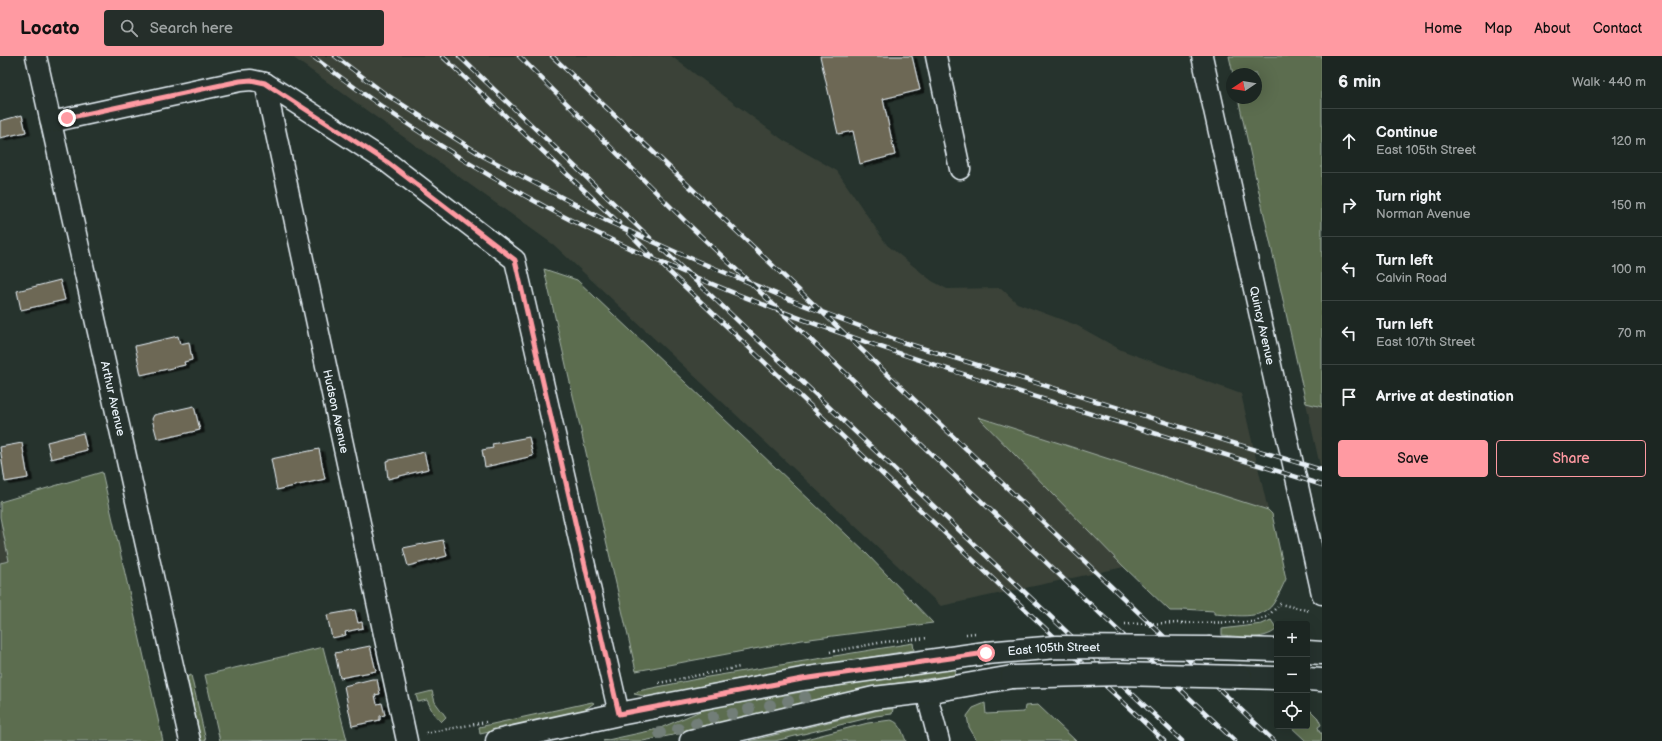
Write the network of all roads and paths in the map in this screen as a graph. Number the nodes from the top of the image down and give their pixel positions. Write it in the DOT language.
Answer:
graph roads {
  1 [pos="36,56"];
  2 [pos="936,56"];
  3 [pos="1202,56"];
  4 [pos="265,83"];
  5 [pos="51,122"];
  6 [pos="960,169"];
  7 [pos="1322,594"];
  8 [pos="1295,608"];
  9 [pos="1182,623"];
  10 [pos="1274,650"];
  11 [pos="1310,652"];
  12 [pos="1322,653"];
  13 [pos="1274,678"];
  14 [pos="1310,679"];
  15 [pos="1322,680"];
  16 [pos="926,692"];
  17 [pos="619,714"];
  18 [pos="190,741"];
  19 [pos="407,741"];
  20 [pos="497,741"];
  21 [pos="691,741"];
  22 [pos="939,741"];
  1 -- 5 [label="street, Arthur Avenue"];
  2 -- 6 [label="street"];
  3 -- 7 [label="street, Quincy Avenue"];
  4 -- 5 [label="street"];
  4 -- 17 [label="street"];
  4 -- 19 [label="street, Hudson Avenue"];
  5 -- 18 [label="street, Arthur Avenue"];
  8 -- 9 [label="path"];
  10 -- 17 [label="main road, East 105th Street, bridge"];
  11 -- 12 [label="main road"];
  13 -- 16 [label="main road, bridge"];
  14 -- 15 [label="main road"];
  16 -- 21 [label="main road"];
  16 -- 22 [label="street"];
  17 -- 20 [label="main road, East 105th Street"];
}
